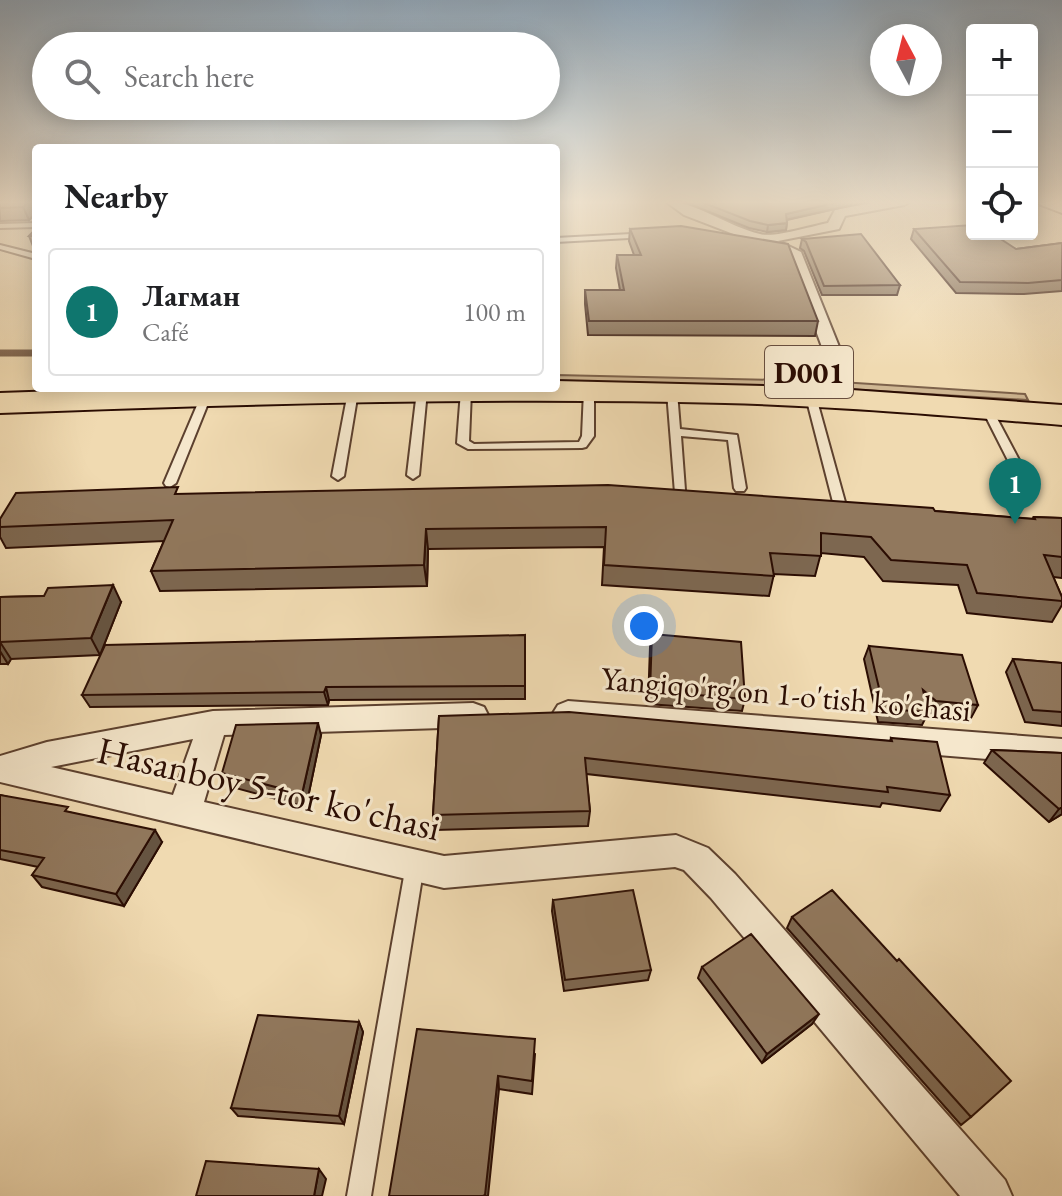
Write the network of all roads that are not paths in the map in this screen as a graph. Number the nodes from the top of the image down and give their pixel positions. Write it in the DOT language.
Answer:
graph roads {
  1 [pos="796,257"];
  2 [pos="560,368"];
  3 [pos="841,374"];
  4 [pos="32,380"];
  5 [pos="0,382"];
  6 [pos="560,391"];
  7 [pos="589,391"];
  8 [pos="353,392"];
  9 [pos="422,392"];
  10 [pos="466,392"];
  11 [pos="672,392"];
  12 [pos="206,396"];
  13 [pos="811,397"];
  14 [pos="0,403"];
  15 [pos="987,409"];
  16 [pos="1060,411"];
  17 [pos="675,432"];
  18 [pos="413,475"];
  19 [pos="338,476"];
  20 [pos="170,483"];
  21 [pos="740,488"];
  22 [pos="679,490"];
  23 [pos="1030,492"];
  24 [pos="839,502"];
  25 [pos="537,713"];
  26 [pos="506,714"];
  27 [pos="213,723"];
  28 [pos="1062,752"];
  29 [pos="0,769"];
  30 [pos="184,812"];
  31 [pos="415,865"];
  32 [pos="359,1196"];
  33 [pos="989,1196"];
  1 -- 3 [label="street"];
  2 -- 3 [label="highway, D001"];
  3 -- 16 [label="highway, D001"];
  4 -- 5 [label="highway"];
  6 -- 7 [label="highway, D001"];
  7 -- 10 [label="lane"];
  7 -- 11 [label="highway, D001"];
  8 -- 12 [label="highway, D001"];
  8 -- 19 [label="lane"];
  9 -- 18 [label="lane"];
  11 -- 13 [label="highway, D001"];
  11 -- 17 [label="lane"];
  12 -- 14 [label="highway, D001"];
  12 -- 20 [label="lane"];
  13 -- 15 [label="highway, D001"];
  13 -- 24 [label="lane"];
  15 -- 16 [label="highway, D001"];
  15 -- 23 [label="lane"];
  17 -- 21 [label="lane"];
  17 -- 22 [label="lane"];
  25 -- 28 [label="street, Yangiqo'rg'on 1-o'tish ko'chasi"];
  26 -- 27 [label="street"];
  27 -- 29 [label="street"];
  27 -- 30 [label="street"];
  29 -- 30 [label="street, Hasanboy 5-tor ko'chasi"];
  30 -- 31 [label="street, Hasanboy 5-tor ko'chasi"];
  31 -- 32 [label="lane"];
  31 -- 33 [label="street, Hasanboy 5-tor ko'chasi"];
}
